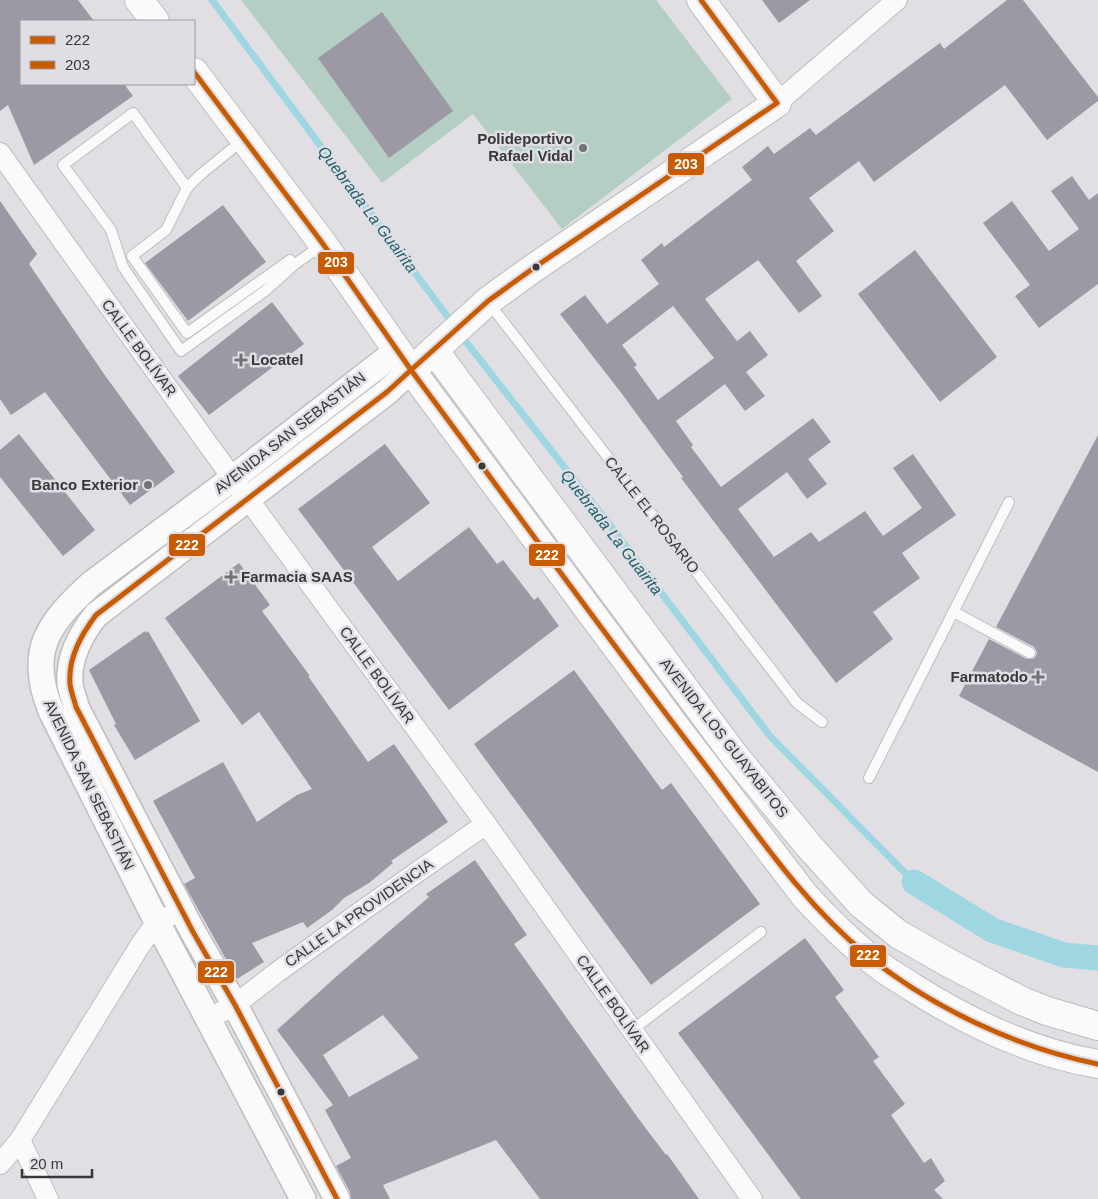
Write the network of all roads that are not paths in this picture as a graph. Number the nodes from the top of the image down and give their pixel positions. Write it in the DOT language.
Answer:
graph roads {
  1 [pos="139,0"];
  2 [pos="701,0"];
  3 [pos="896,0"];
  4 [pos="154,20"];
  5 [pos="195,73"];
  6 [pos="777,103"];
  7 [pos="244,139"];
  8 [pos="0,153"];
  9 [pos="187,188"];
  10 [pos="321,242"];
  11 [pos="478,310"];
  12 [pos="439,345"];
  13 [pos="405,360"];
  14 [pos="232,478"];
  15 [pos="248,498"];
  16 [pos="1009,502"];
  17 [pos="79,595"];
  18 [pos="954,612"];
  19 [pos="96,615"];
  20 [pos="1030,653"];
  21 [pos="822,722"];
  22 [pos="869,778"];
  23 [pos="486,824"];
  24 [pos="182,910"];
  25 [pos="157,922"];
  26 [pos="761,932"];
  27 [pos="235,1005"];
  28 [pos="208,1019"];
  29 [pos="1098,1026"];
  30 [pos="632,1030"];
  31 [pos="1098,1064"];
  32 [pos="20,1140"];
  33 [pos="311,1150"];
  34 [pos="284,1162"];
  35 [pos="0,1164"];
  36 [pos="48,1199"];
  37 [pos="304,1199"];
  38 [pos="337,1199"];
  39 [pos="752,1199"];
  1 -- 4 [label="main road"];
  2 -- 6 [label="main road"];
  3 -- 6 [label="street"];
  5 -- 7 [label="main road, AVENIDA LOS GUAYABITOS"];
  6 -- 11 [label="main road"];
  7 -- 9 [label="lane"];
  7 -- 10 [label="main road, AVENIDA LOS GUAYABITOS"];
  8 -- 14 [label="street, CALLE BOLÍVAR"];
  9 -- 10 [label="lane"];
  9 -- 10 [label="lane"];
  10 -- 13 [label="main road, AVENIDA LOS GUAYABITOS"];
  11 -- 12 [label="main road"];
  11 -- 21 [label="lane, CALLE EL ROSARIO"];
  12 -- 13 [label="main road"];
  12 -- 29 [label="main road, AVENIDA LOS GUAYABITOS"];
  13 -- 14 [label="street, AVENIDA SAN SEBASTIÁN"];
  13 -- 15 [label="street, AVENIDA SAN SEBASTIÁN"];
  13 -- 31 [label="main road, AVENIDA LOS GUAYABITOS"];
  14 -- 15 [label="street, CALLE BOLÍVAR"];
  14 -- 17 [label="street, AVENIDA SAN SEBASTIÁN"];
  15 -- 19 [label="street, AVENIDA SAN SEBASTIÁN"];
  15 -- 23 [label="street, CALLE BOLÍVAR"];
  16 -- 18 [label="lane"];
  17 -- 19 [label="street"];
  17 -- 25 [label="street, AVENIDA SAN SEBASTIÁN"];
  18 -- 20 [label="lane"];
  18 -- 22 [label="lane"];
  19 -- 24 [label="street, AVENIDA SAN SEBASTIÁN"];
  23 -- 27 [label="street, CALLE LA PROVIDENCIA"];
  23 -- 30 [label="street, CALLE BOLÍVAR"];
  24 -- 25 [label="street"];
  24 -- 27 [label="street, AVENIDA SAN SEBASTIÁN"];
  25 -- 28 [label="street, AVENIDA SAN SEBASTIÁN"];
  25 -- 32 [label="street"];
  26 -- 30 [label="lane"];
  27 -- 28 [label="street, CALLE LA PROVIDENCIA"];
  27 -- 33 [label="street, AVENIDA SAN SEBASTIÁN"];
  28 -- 34 [label="street, AVENIDA SAN SEBASTIÁN"];
  30 -- 39 [label="street, CALLE BOLÍVAR"];
  32 -- 35 [label="street"];
  32 -- 36 [label="street"];
  33 -- 34 [label="street"];
  33 -- 38 [label="street, AVENIDA SAN SEBASTIÁN"];
  34 -- 37 [label="street, AVENIDA SAN SEBASTIÁN"];
}
